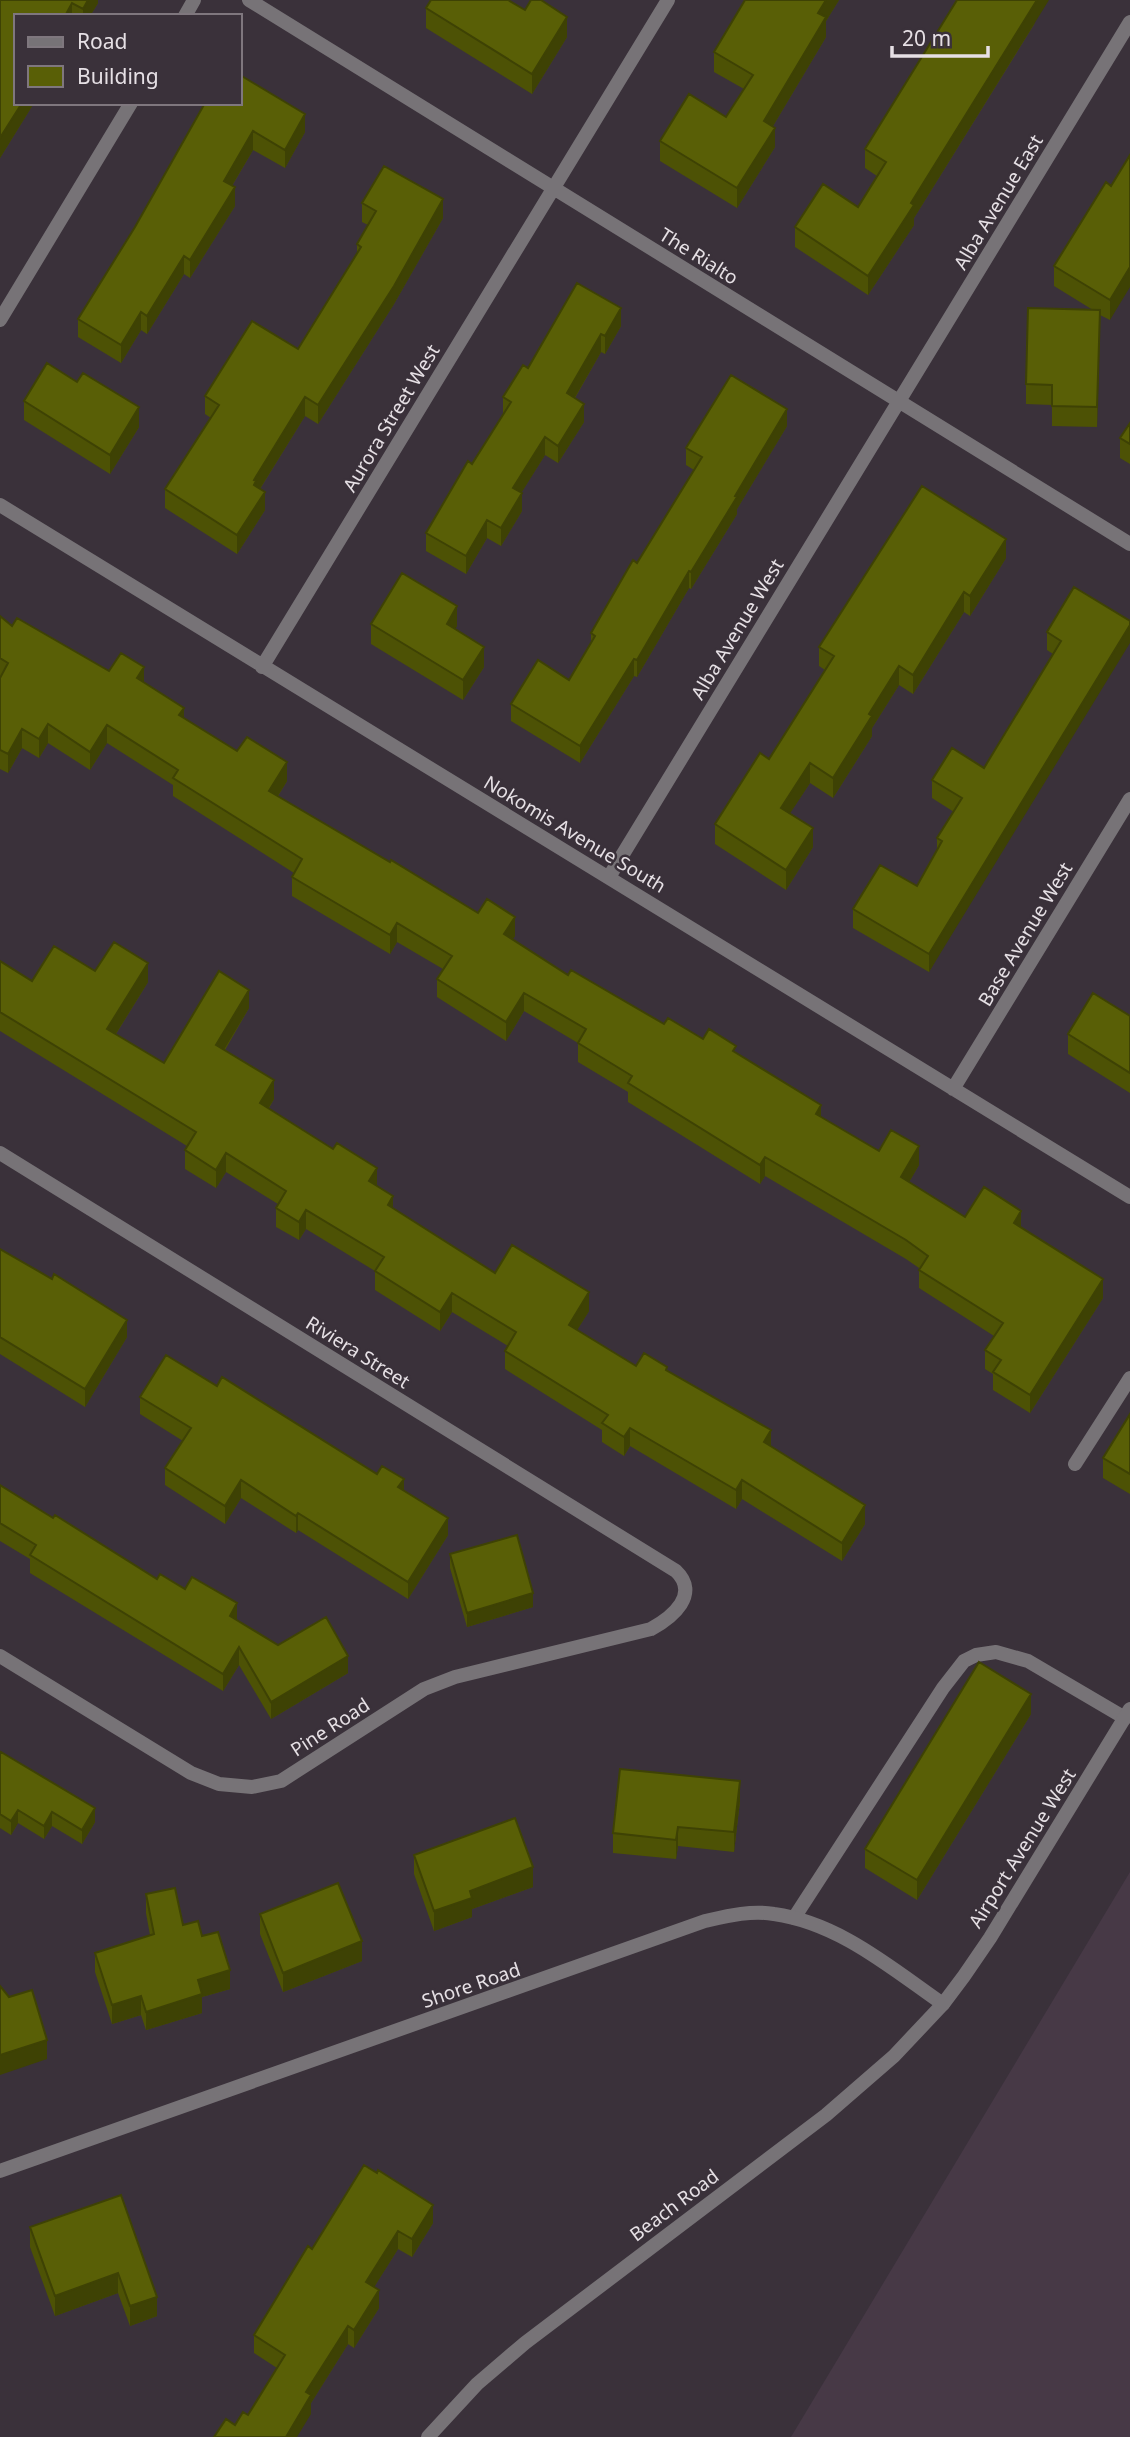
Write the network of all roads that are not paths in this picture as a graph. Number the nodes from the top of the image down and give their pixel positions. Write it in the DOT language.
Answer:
graph roads {
  1 [pos="249,0"];
  2 [pos="668,0"];
  3 [pos="1130,22"];
  4 [pos="130,105"];
  5 [pos="553,189"];
  6 [pos="0,320"];
  7 [pos="898,401"];
  8 [pos="0,505"];
  9 [pos="1130,544"];
  10 [pos="262,667"];
  11 [pos="1130,799"];
  12 [pos="609,877"];
  13 [pos="953,1089"];
  14 [pos="0,1153"];
  15 [pos="1130,1197"];
  16 [pos="1130,1378"];
  17 [pos="1074,1464"];
  18 [pos="686,1591"];
  19 [pos="0,1656"];
  20 [pos="1127,1714"];
  21 [pos="794,1918"];
  22 [pos="943,2004"];
  23 [pos="0,2171"];
  24 [pos="428,2437"];
  1 -- 5 [label="street, The Rialto"];
  2 -- 5 [label="street, Aurora Street West"];
  3 -- 7 [label="street, Alba Avenue East"];
  4 -- 6 [label="street"];
  5 -- 7 [label="street, The Rialto"];
  5 -- 10 [label="street, Aurora Street West"];
  7 -- 9 [label="street, The Rialto"];
  7 -- 12 [label="street, Alba Avenue West"];
  8 -- 10 [label="street, Nokomis Avenue South"];
  10 -- 12 [label="street, Nokomis Avenue South"];
  11 -- 13 [label="street, Base Avenue West"];
  12 -- 13 [label="street, Nokomis Avenue South"];
  13 -- 15 [label="street, Nokomis Avenue South"];
  14 -- 18 [label="street, Riviera Street"];
  16 -- 17 [label="street"];
  18 -- 19 [label="street, Pine Road"];
  20 -- 21 [label="street"];
  20 -- 22 [label="street, Airport Avenue West"];
  21 -- 22 [label="street, Shore Road"];
  21 -- 23 [label="street, Shore Road"];
  22 -- 24 [label="street, Beach Road"];
}
